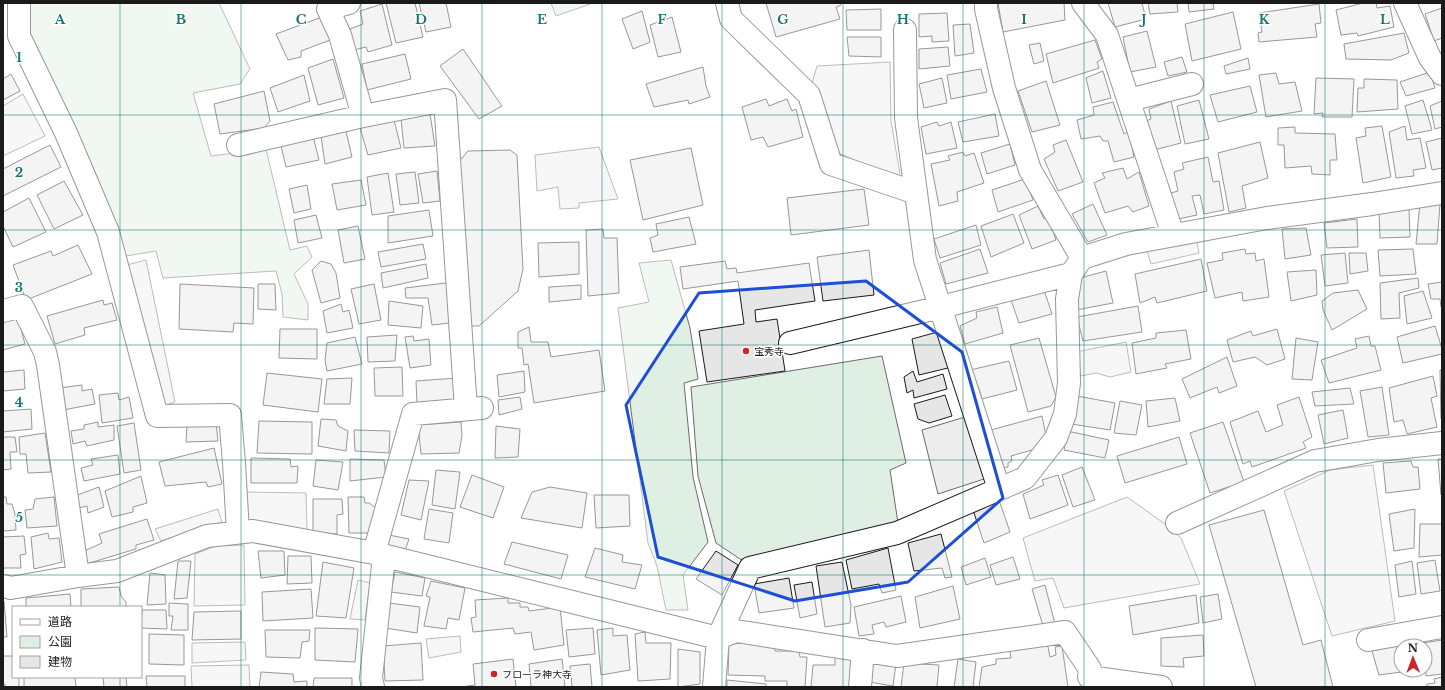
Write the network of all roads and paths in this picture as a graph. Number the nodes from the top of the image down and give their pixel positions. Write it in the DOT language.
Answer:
graph roads {
  1 [pos="19,3"];
  2 [pos="349,3"];
  3 [pos="727,3"];
  4 [pos="986,3"];
  5 [pos="1082,3"];
  6 [pos="1405,3"];
  7 [pos="327,6"];
  8 [pos="905,30"];
  9 [pos="1442,74"];
  10 [pos="1192,84"];
  11 [pos="1129,100"];
  12 [pos="363,116"];
  13 [pos="238,145"];
  14 [pos="916,193"];
  15 [pos="1442,193"];
  16 [pos="1173,235"];
  17 [pos="1077,266"];
  18 [pos="941,307"];
  19 [pos="3,311"];
  20 [pos="790,343"];
  21 [pos="1442,443"];
  22 [pos="999,489"];
  23 [pos="1177,523"];
  24 [pos="238,532"];
  25 [pos="379,555"];
  26 [pos="78,576"];
  27 [pos="6,588"];
  28 [pos="1442,627"];
  29 [pos="718,638"];
  30 [pos="1368,640"];
  31 [pos="863,650"];
  32 [pos="1088,682"];
  33 [pos="373,687"];
  34 [pos="714,687"];
  35 [pos="860,687"];
  36 [pos="1161,687"];
  1 -- 24 [label="street"];
  2 -- 7 [label="street"];
  3 -- 14 [label="street"];
  4 -- 17 [label="street"];
  5 -- 11 [label="street"];
  6 -- 9 [label="street"];
  7 -- 12 [label="street"];
  8 -- 14 [label="street"];
  10 -- 11 [label="street"];
  11 -- 16 [label="street"];
  12 -- 13 [label="street"];
  12 -- 25 [label="street"];
  14 -- 18 [label="street"];
  15 -- 16 [label="street"];
  16 -- 17 [label="street"];
  17 -- 18 [label="street"];
  17 -- 22 [label="street"];
  18 -- 20 [label="street"];
  18 -- 22 [label="street"];
  19 -- 26 [label="street"];
  21 -- 23 [label="street"];
  22 -- 29 [label="street"];
  24 -- 25 [label="street"];
  24 -- 26 [label="street"];
  25 -- 29 [label="street"];
  25 -- 33 [label="street"];
  26 -- 27 [label="street"];
  28 -- 30 [label="street"];
  29 -- 31 [label="street"];
  29 -- 34 [label="street"];
  31 -- 32 [label="street"];
  31 -- 35 [label="street"];
  32 -- 36 [label="street"];
}
